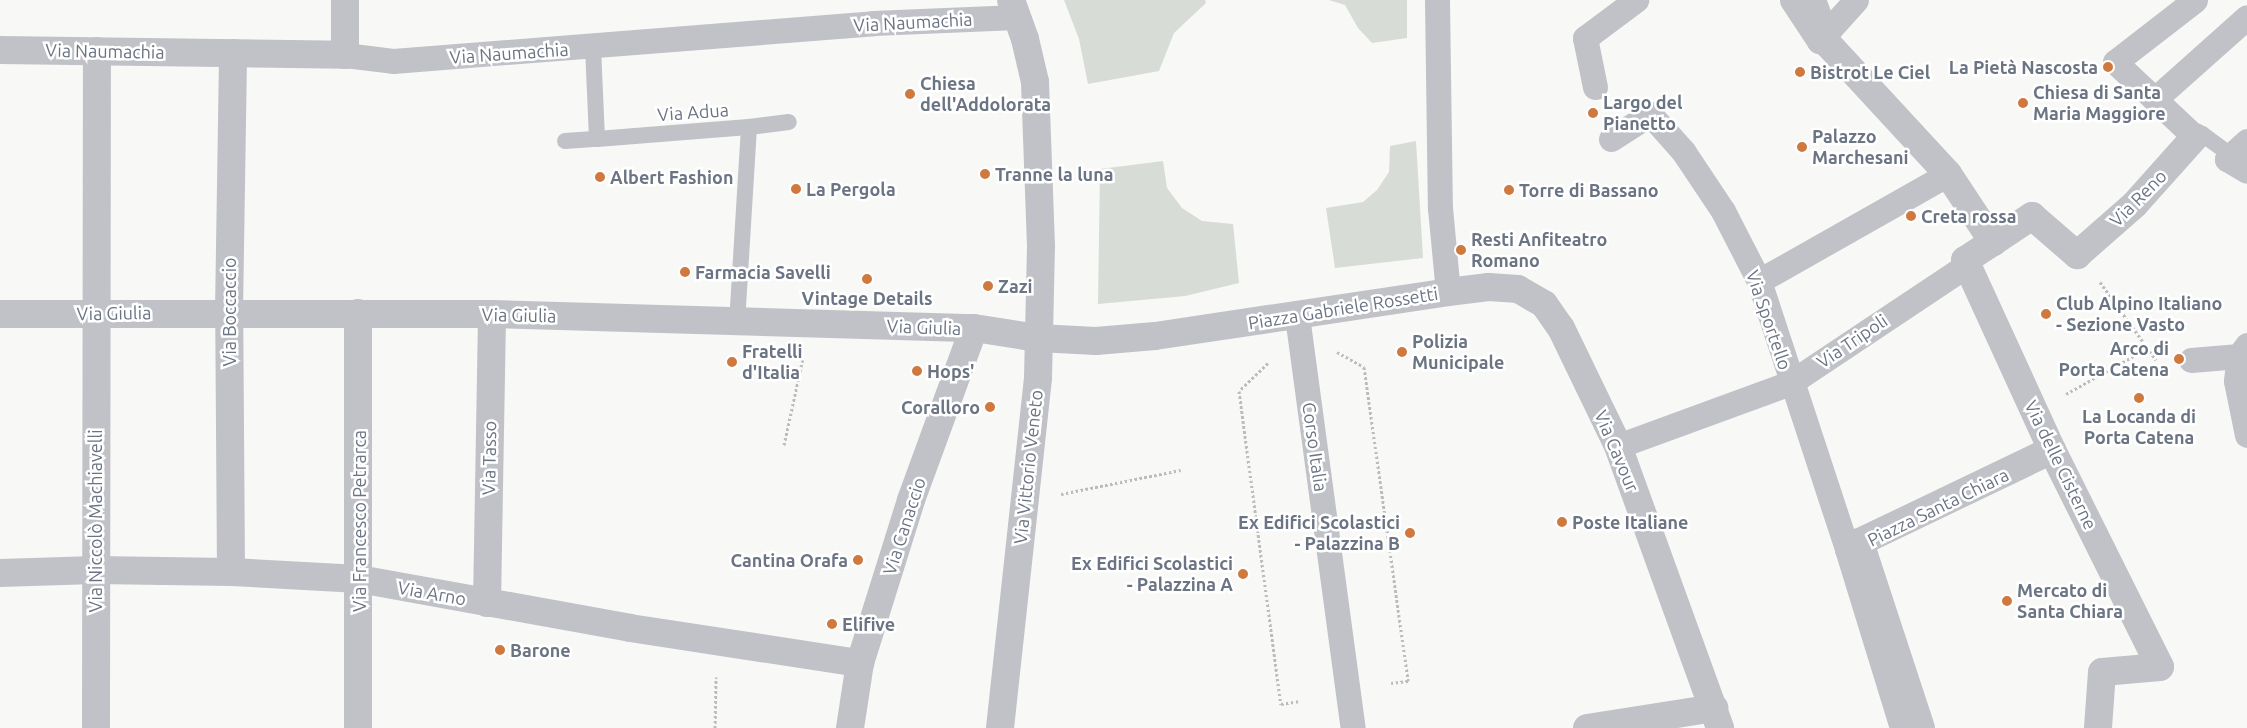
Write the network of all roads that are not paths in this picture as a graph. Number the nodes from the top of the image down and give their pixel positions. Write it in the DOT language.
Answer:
graph roads {
  1 [pos="345,0"];
  2 [pos="1438,0"];
  3 [pos="1636,0"];
  4 [pos="1792,0"];
  5 [pos="1812,0"];
  6 [pos="1856,0"];
  7 [pos="2195,0"];
  8 [pos="1014,8"];
  9 [pos="2247,17"];
  10 [pos="1824,34"];
  11 [pos="593,47"];
  12 [pos="0,50"];
  13 [pos="97,51"];
  14 [pos="233,53"];
  15 [pos="345,55"];
  16 [pos="1595,87"];
  17 [pos="2156,99"];
  18 [pos="789,122"];
  19 [pos="749,128"];
  20 [pos="2196,137"];
  21 [pos="597,139"];
  22 [pos="1612,139"];
  23 [pos="566,141"];
  24 [pos="2243,158"];
  25 [pos="1948,174"];
  26 [pos="1993,242"];
  27 [pos="1967,265"];
  28 [pos="1759,281"];
  29 [pos="1448,292"];
  30 [pos="229,312"];
  31 [pos="358,313"];
  32 [pos="0,314"];
  33 [pos="95,314"];
  34 [pos="492,314"];
  35 [pos="1297,316"];
  36 [pos="737,321"];
  37 [pos="974,328"];
  38 [pos="1038,338"];
  39 [pos="2243,350"];
  40 [pos="2191,360"];
  41 [pos="1790,382"];
  42 [pos="2247,435"];
  43 [pos="1618,446"];
  44 [pos="2052,450"];
  45 [pos="1854,546"];
  46 [pos="95,570"];
  47 [pos="231,572"];
  48 [pos="0,573"];
  49 [pos="359,580"];
  50 [pos="486,602"];
  51 [pos="860,663"];
  52 [pos="1717,718"];
  53 [pos="96,728"];
  54 [pos="358,728"];
  55 [pos="850,728"];
  56 [pos="1000,728"];
  57 [pos="1353,728"];
  58 [pos="1587,728"];
  59 [pos="1902,728"];
  60 [pos="1920,728"];
  61 [pos="2098,728"];
  1 -- 15 [label="street"];
  2 -- 29 [label="street, Piazza Gabriele Rossetti"];
  3 -- 16 [label="street"];
  4 -- 10 [label="street"];
  5 -- 10 [label="street"];
  6 -- 10 [label="street"];
  7 -- 17 [label="street"];
  8 -- 11 [label="street, Via Naumachia"];
  8 -- 38 [label="street, Via Vittorio Veneto"];
  9 -- 17 [label="street"];
  10 -- 25 [label="street"];
  11 -- 15 [label="street, Via Naumachia"];
  11 -- 21 [label="lane"];
  12 -- 13 [label="street, Via Naumachia"];
  13 -- 14 [label="street, Via Naumachia"];
  13 -- 33 [label="street, Via Niccolò Machiavelli"];
  14 -- 15 [label="street, Via Naumachia"];
  14 -- 30 [label="street, Via Boccaccio"];
  17 -- 20 [label="street"];
  18 -- 19 [label="lane"];
  19 -- 21 [label="lane, Via Adua"];
  19 -- 36 [label="lane, Via Adua"];
  20 -- 24 [label="lane"];
  20 -- 26 [label="street, Via Reno"];
  21 -- 23 [label="lane, Via Adua"];
  22 -- 28 [label="street, Via Sportello"];
  25 -- 26 [label="street"];
  25 -- 28 [label="street"];
  26 -- 27 [label="street"];
  27 -- 41 [label="street, Via Tripoli"];
  27 -- 44 [label="street, Via delle Cisterne"];
  28 -- 41 [label="street, Via Sportello"];
  29 -- 35 [label="street, Piazza Gabriele Rossetti"];
  29 -- 43 [label="street, Via Cavour"];
  30 -- 31 [label="street, Via Giulia"];
  30 -- 33 [label="street, Via Giulia"];
  30 -- 47 [label="street, Via Boccaccio"];
  31 -- 34 [label="street, Via Giulia"];
  31 -- 49 [label="street, Via Francesco Petrarca"];
  32 -- 33 [label="street, Via Giulia"];
  33 -- 46 [label="street, Via Niccolò Machiavelli"];
  34 -- 36 [label="street, Via Giulia"];
  34 -- 50 [label="street, Via Tasso"];
  35 -- 38 [label="street, Piazza Gabriele Rossetti"];
  35 -- 57 [label="street, Corso Italia"];
  36 -- 37 [label="street, Via Giulia"];
  37 -- 38 [label="street, Via Giulia"];
  37 -- 51 [label="street, Via Canaccio"];
  38 -- 56 [label="street, Via Vittorio Veneto"];
  39 -- 40 [label="street"];
  39 -- 42 [label="street"];
  41 -- 43 [label="street, Via Tripoli"];
  41 -- 45 [label="street, Via Sportello"];
  43 -- 52 [label="street, Via Cavour"];
  44 -- 45 [label="street, Piazza Santa Chiara"];
  44 -- 61 [label="street, Via delle Cisterne"];
  45 -- 59 [label="street, Via Sportello"];
  45 -- 60 [label="street, Piazza Santa Chiara"];
  46 -- 47 [label="street, Via Arno"];
  46 -- 48 [label="street, Via Arno"];
  46 -- 53 [label="street, Via Niccolò Machiavelli"];
  47 -- 49 [label="street, Via Arno"];
  49 -- 50 [label="street, Via Arno"];
  49 -- 54 [label="street, Via Francesco Petrarca"];
  50 -- 51 [label="street, Via Arno"];
  51 -- 55 [label="street, Via Canaccio"];
  52 -- 58 [label="street"];
}
